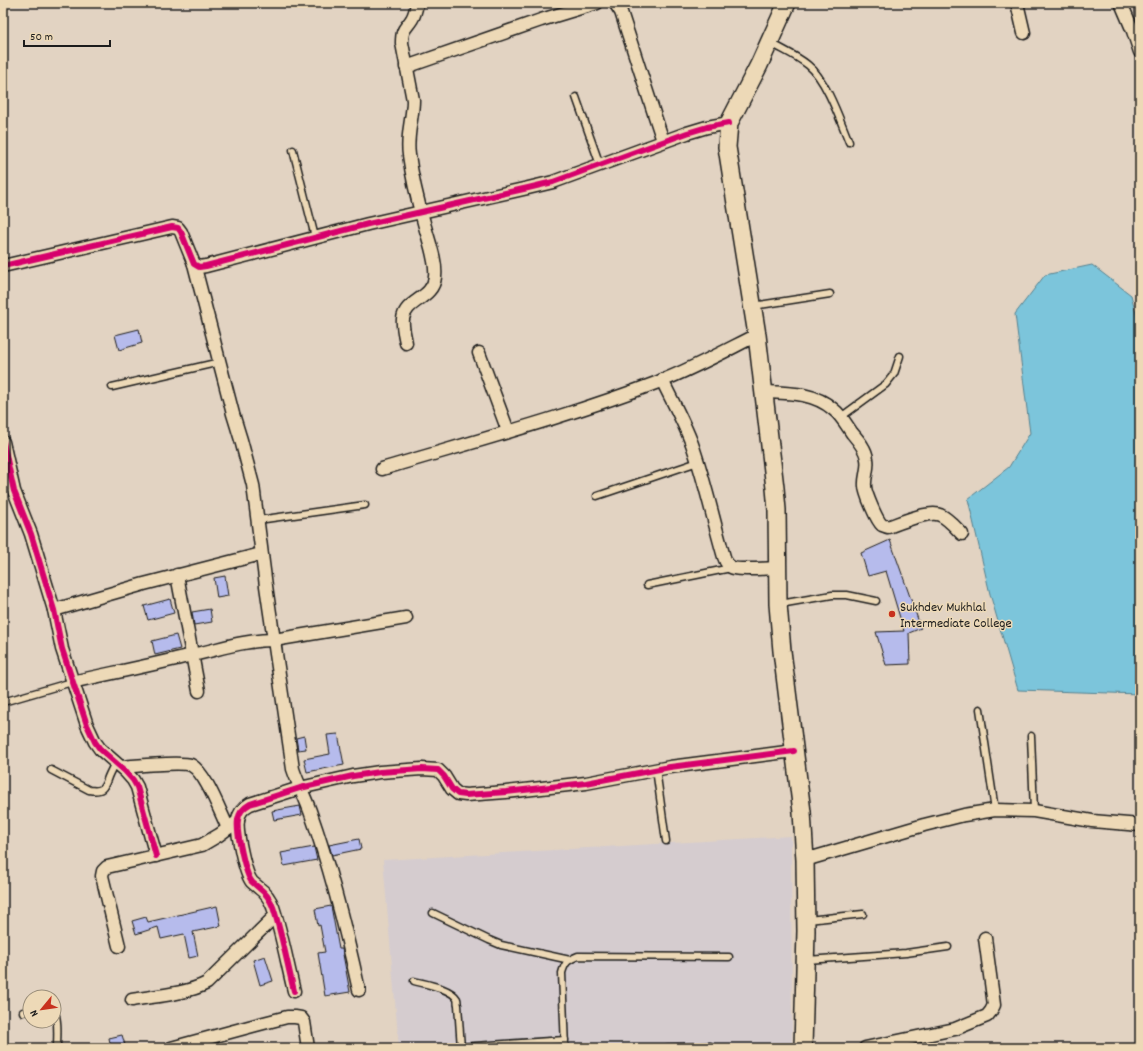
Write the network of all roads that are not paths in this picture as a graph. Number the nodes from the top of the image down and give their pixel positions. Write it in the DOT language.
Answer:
graph roads {
  1 [pos="417,3"];
  2 [pos="597,3"];
  3 [pos="616,3"];
  4 [pos="787,3"];
  5 [pos="1017,3"];
  6 [pos="1121,3"];
  7 [pos="1136,29"];
  8 [pos="1024,33"];
  9 [pos="769,42"];
  10 [pos="1140,52"];
  11 [pos="406,67"];
  12 [pos="576,96"];
  13 [pos="729,123"];
  14 [pos="663,142"];
  15 [pos="849,142"];
  16 [pos="293,150"];
  17 [pos="600,165"];
  18 [pos="421,212"];
  19 [pos="315,237"];
  20 [pos="194,264"];
  21 [pos="3,266"];
  22 [pos="830,294"];
  23 [pos="752,306"];
  24 [pos="757,335"];
  25 [pos="406,343"];
  26 [pos="479,353"];
  27 [pos="900,356"];
  28 [pos="220,362"];
  29 [pos="662,380"];
  30 [pos="112,388"];
  31 [pos="764,392"];
  32 [pos="841,417"];
  33 [pos="508,431"];
  34 [pos="3,442"];
  35 [pos="698,462"];
  36 [pos="382,469"];
  37 [pos="597,496"];
  38 [pos="365,505"];
  39 [pos="258,520"];
  40 [pos="962,534"];
  41 [pos="261,554"];
  42 [pos="732,568"];
  43 [pos="778,568"];
  44 [pos="177,575"];
  45 [pos="647,585"];
  46 [pos="876,601"];
  47 [pos="778,604"];
  48 [pos="54,610"];
  49 [pos="406,618"];
  50 [pos="274,640"];
  51 [pos="192,655"];
  52 [pos="72,682"];
  53 [pos="199,691"];
  54 [pos="3,702"];
  55 [pos="980,709"];
  56 [pos="1031,736"];
  57 [pos="794,751"];
  58 [pos="118,765"];
  59 [pos="656,769"];
  60 [pos="51,770"];
  61 [pos="300,788"];
  62 [pos="995,810"];
  63 [pos="1034,812"];
  64 [pos="233,824"];
  65 [pos="1140,825"];
  66 [pos="666,841"];
  67 [pos="156,856"];
  68 [pos="806,860"];
  69 [pos="433,913"];
  70 [pos="863,914"];
  71 [pos="275,916"];
  72 [pos="806,920"];
  73 [pos="985,938"];
  74 [pos="119,946"];
  75 [pos="948,947"];
  76 [pos="729,957"];
  77 [pos="570,960"];
  78 [pos="806,960"];
  79 [pos="414,981"];
  80 [pos="294,990"];
  81 [pos="359,990"];
  82 [pos="132,1000"];
  83 [pos="56,1029"];
  84 [pos="565,1040"];
  85 [pos="710,1046"];
  86 [pos="57,1048"];
  87 [pos="171,1048"];
  88 [pos="308,1048"];
  89 [pos="460,1048"];
  90 [pos="565,1048"];
  91 [pos="667,1048"];
  92 [pos="803,1048"];
  93 [pos="865,1048"];
  1 -- 11 [label="street"];
  2 -- 11 [label="street"];
  3 -- 14 [label="street"];
  4 -- 9 [label="main road"];
  5 -- 8 [label="street"];
  6 -- 7 [label="street"];
  7 -- 10 [label="street"];
  9 -- 13 [label="main road"];
  9 -- 15 [label="lane"];
  11 -- 18 [label="street"];
  12 -- 17 [label="lane"];
  13 -- 14 [label="street"];
  13 -- 23 [label="main road"];
  14 -- 17 [label="street"];
  16 -- 19 [label="lane"];
  17 -- 18 [label="street"];
  18 -- 19 [label="street"];
  18 -- 25 [label="street"];
  19 -- 20 [label="street"];
  20 -- 21 [label="street"];
  20 -- 28 [label="street"];
  22 -- 23 [label="lane"];
  23 -- 24 [label="main road"];
  24 -- 29 [label="street"];
  24 -- 31 [label="main road"];
  26 -- 33 [label="street"];
  27 -- 32 [label="lane"];
  28 -- 30 [label="lane"];
  28 -- 39 [label="street"];
  29 -- 33 [label="street"];
  29 -- 35 [label="street"];
  31 -- 32 [label="street"];
  31 -- 43 [label="main road"];
  32 -- 40 [label="street"];
  33 -- 36 [label="street"];
  34 -- 48 [label="street"];
  35 -- 37 [label="lane"];
  35 -- 42 [label="street"];
  38 -- 39 [label="lane"];
  39 -- 41 [label="street"];
  41 -- 44 [label="street"];
  41 -- 50 [label="street"];
  42 -- 43 [label="street"];
  42 -- 45 [label="lane"];
  43 -- 47 [label="main road"];
  44 -- 48 [label="street"];
  44 -- 51 [label="street"];
  46 -- 47 [label="lane"];
  47 -- 57 [label="main road"];
  48 -- 52 [label="street"];
  49 -- 50 [label="street"];
  50 -- 51 [label="street"];
  50 -- 61 [label="street"];
  51 -- 52 [label="street"];
  51 -- 53 [label="street"];
  52 -- 54 [label="lane"];
  52 -- 58 [label="street"];
  55 -- 62 [label="lane"];
  56 -- 63 [label="lane"];
  57 -- 59 [label="street"];
  57 -- 68 [label="main road"];
  58 -- 60 [label="lane"];
  58 -- 64 [label="street"];
  58 -- 67 [label="street"];
  59 -- 61 [label="street"];
  59 -- 66 [label="lane"];
  61 -- 64 [label="street"];
  61 -- 81 [label="street"];
  62 -- 63 [label="street"];
  62 -- 68 [label="street"];
  63 -- 65 [label="street"];
  64 -- 67 [label="street"];
  64 -- 71 [label="street"];
  67 -- 74 [label="street"];
  68 -- 72 [label="main road"];
  69 -- 77 [label="lane"];
  70 -- 72 [label="lane"];
  71 -- 80 [label="street"];
  71 -- 82 [label="street"];
  72 -- 78 [label="main road"];
  73 -- 93 [label="street"];
  75 -- 78 [label="lane"];
  76 -- 77 [label="lane"];
  77 -- 84 [label="lane"];
  78 -- 92 [label="main road"];
  79 -- 89 [label="lane"];
  83 -- 86 [label="lane"];
  84 -- 89 [label="lane"];
  84 -- 90 [label="lane"];
  85 -- 91 [label="lane"];
  87 -- 88 [label="street"];
}
